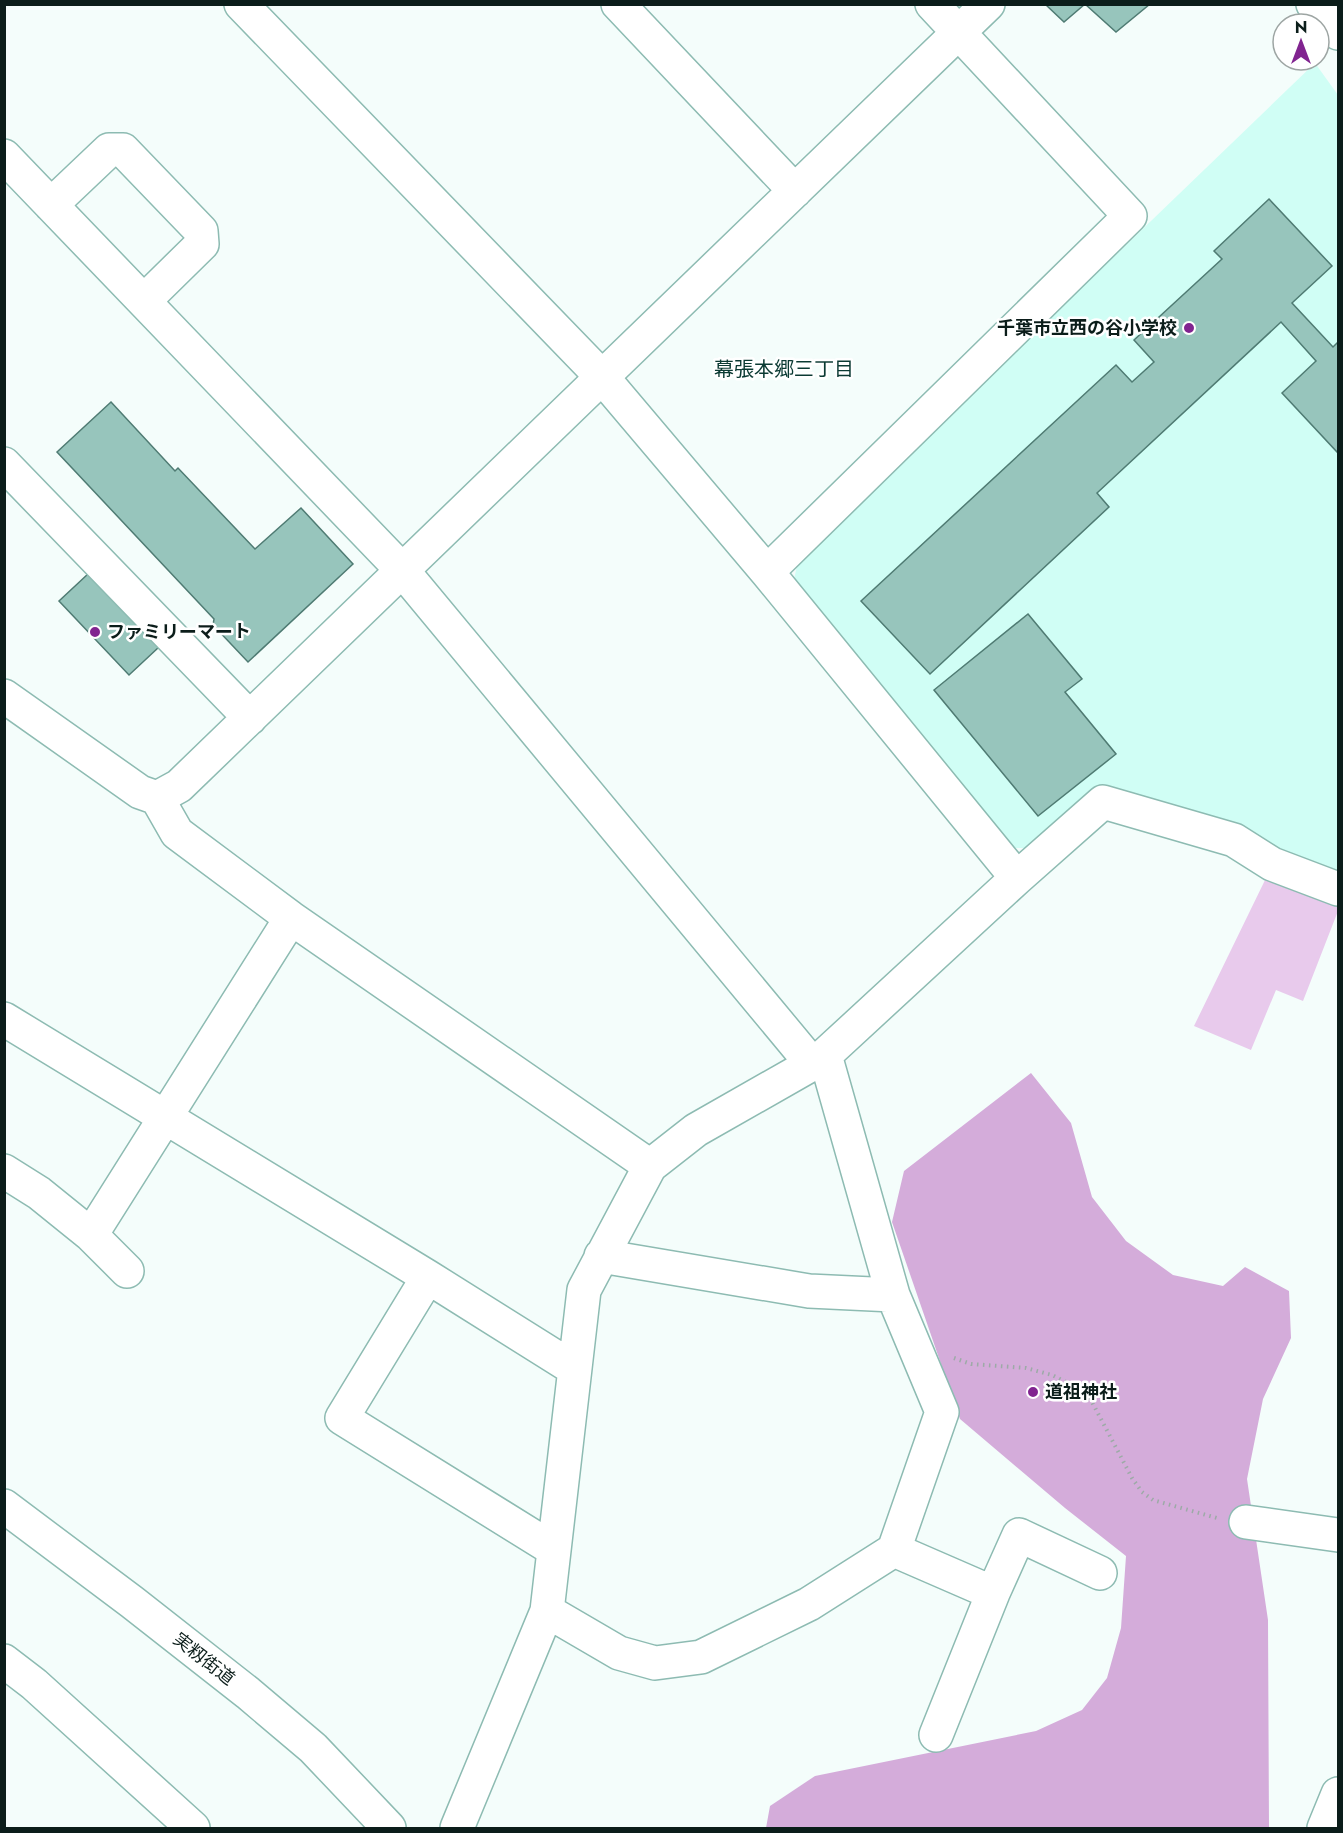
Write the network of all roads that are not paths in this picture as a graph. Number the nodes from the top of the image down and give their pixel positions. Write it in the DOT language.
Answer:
graph roads {
  1 [pos="242,4"];
  2 [pos="618,4"];
  3 [pos="932,4"];
  4 [pos="988,4"];
  5 [pos="1313,4"];
  6 [pos="959,32"];
  7 [pos="1338,33"];
  8 [pos="4,156"];
  9 [pos="795,191"];
  10 [pos="51,205"];
  11 [pos="144,301"];
  12 [pos="602,378"];
  13 [pos="4,464"];
  14 [pos="402,570"];
  15 [pos="767,573"];
  16 [pos="4,696"];
  17 [pos="250,718"];
  18 [pos="157,798"];
  19 [pos="1017,878"];
  20 [pos="1338,889"];
  21 [pos="291,918"];
  22 [pos="4,1019"];
  23 [pos="818,1060"];
  24 [pos="166,1118"];
  25 [pos="650,1166"];
  26 [pos="4,1171"];
  27 [pos="91,1235"];
  28 [pos="601,1256"];
  29 [pos="127,1271"];
  30 [pos="428,1277"];
  31 [pos="893,1295"];
  32 [pos="573,1368"];
  33 [pos="4,1506"];
  34 [pos="1246,1522"];
  35 [pos="1338,1535"];
  36 [pos="553,1549"];
  37 [pos="894,1550"];
  38 [pos="1100,1573"];
  39 [pos="993,1593"];
  40 [pos="547,1611"];
  41 [pos="4,1661"];
  42 [pos="936,1735"];
  43 [pos="1338,1794"];
  44 [pos="193,1828"];
  45 [pos="388,1828"];
  46 [pos="458,1828"];
  47 [pos="1324,1828"];
  1 -- 12 [label="street"];
  2 -- 9 [label="street"];
  3 -- 6 [label="street"];
  4 -- 6 [label="street"];
  5 -- 7 [label="street"];
  6 -- 9 [label="street"];
  6 -- 15 [label="street"];
  8 -- 10 [label="street"];
  9 -- 12 [label="street"];
  10 -- 11 [label="street"];
  10 -- 11 [label="street"];
  11 -- 14 [label="street"];
  12 -- 14 [label="street"];
  12 -- 15 [label="street"];
  13 -- 17 [label="street"];
  14 -- 17 [label="street"];
  14 -- 23 [label="street"];
  15 -- 19 [label="street"];
  16 -- 18 [label="street"];
  17 -- 18 [label="street"];
  18 -- 21 [label="street"];
  19 -- 20 [label="street"];
  19 -- 23 [label="street"];
  21 -- 24 [label="street"];
  21 -- 25 [label="street"];
  22 -- 24 [label="street"];
  23 -- 25 [label="street"];
  23 -- 31 [label="street"];
  24 -- 27 [label="street"];
  24 -- 30 [label="street"];
  25 -- 28 [label="street"];
  26 -- 27 [label="street"];
  27 -- 29 [label="street"];
  28 -- 31 [label="street"];
  28 -- 32 [label="street"];
  30 -- 32 [label="street"];
  30 -- 36 [label="street"];
  31 -- 37 [label="street"];
  32 -- 36 [label="street"];
  33 -- 45 [label="street, 実籾街道"];
  34 -- 35 [label="street"];
  36 -- 40 [label="street"];
  37 -- 39 [label="street"];
  37 -- 40 [label="street"];
  38 -- 39 [label="street"];
  39 -- 42 [label="street"];
  40 -- 46 [label="street"];
  41 -- 44 [label="street"];
  43 -- 47 [label="street"];
}
